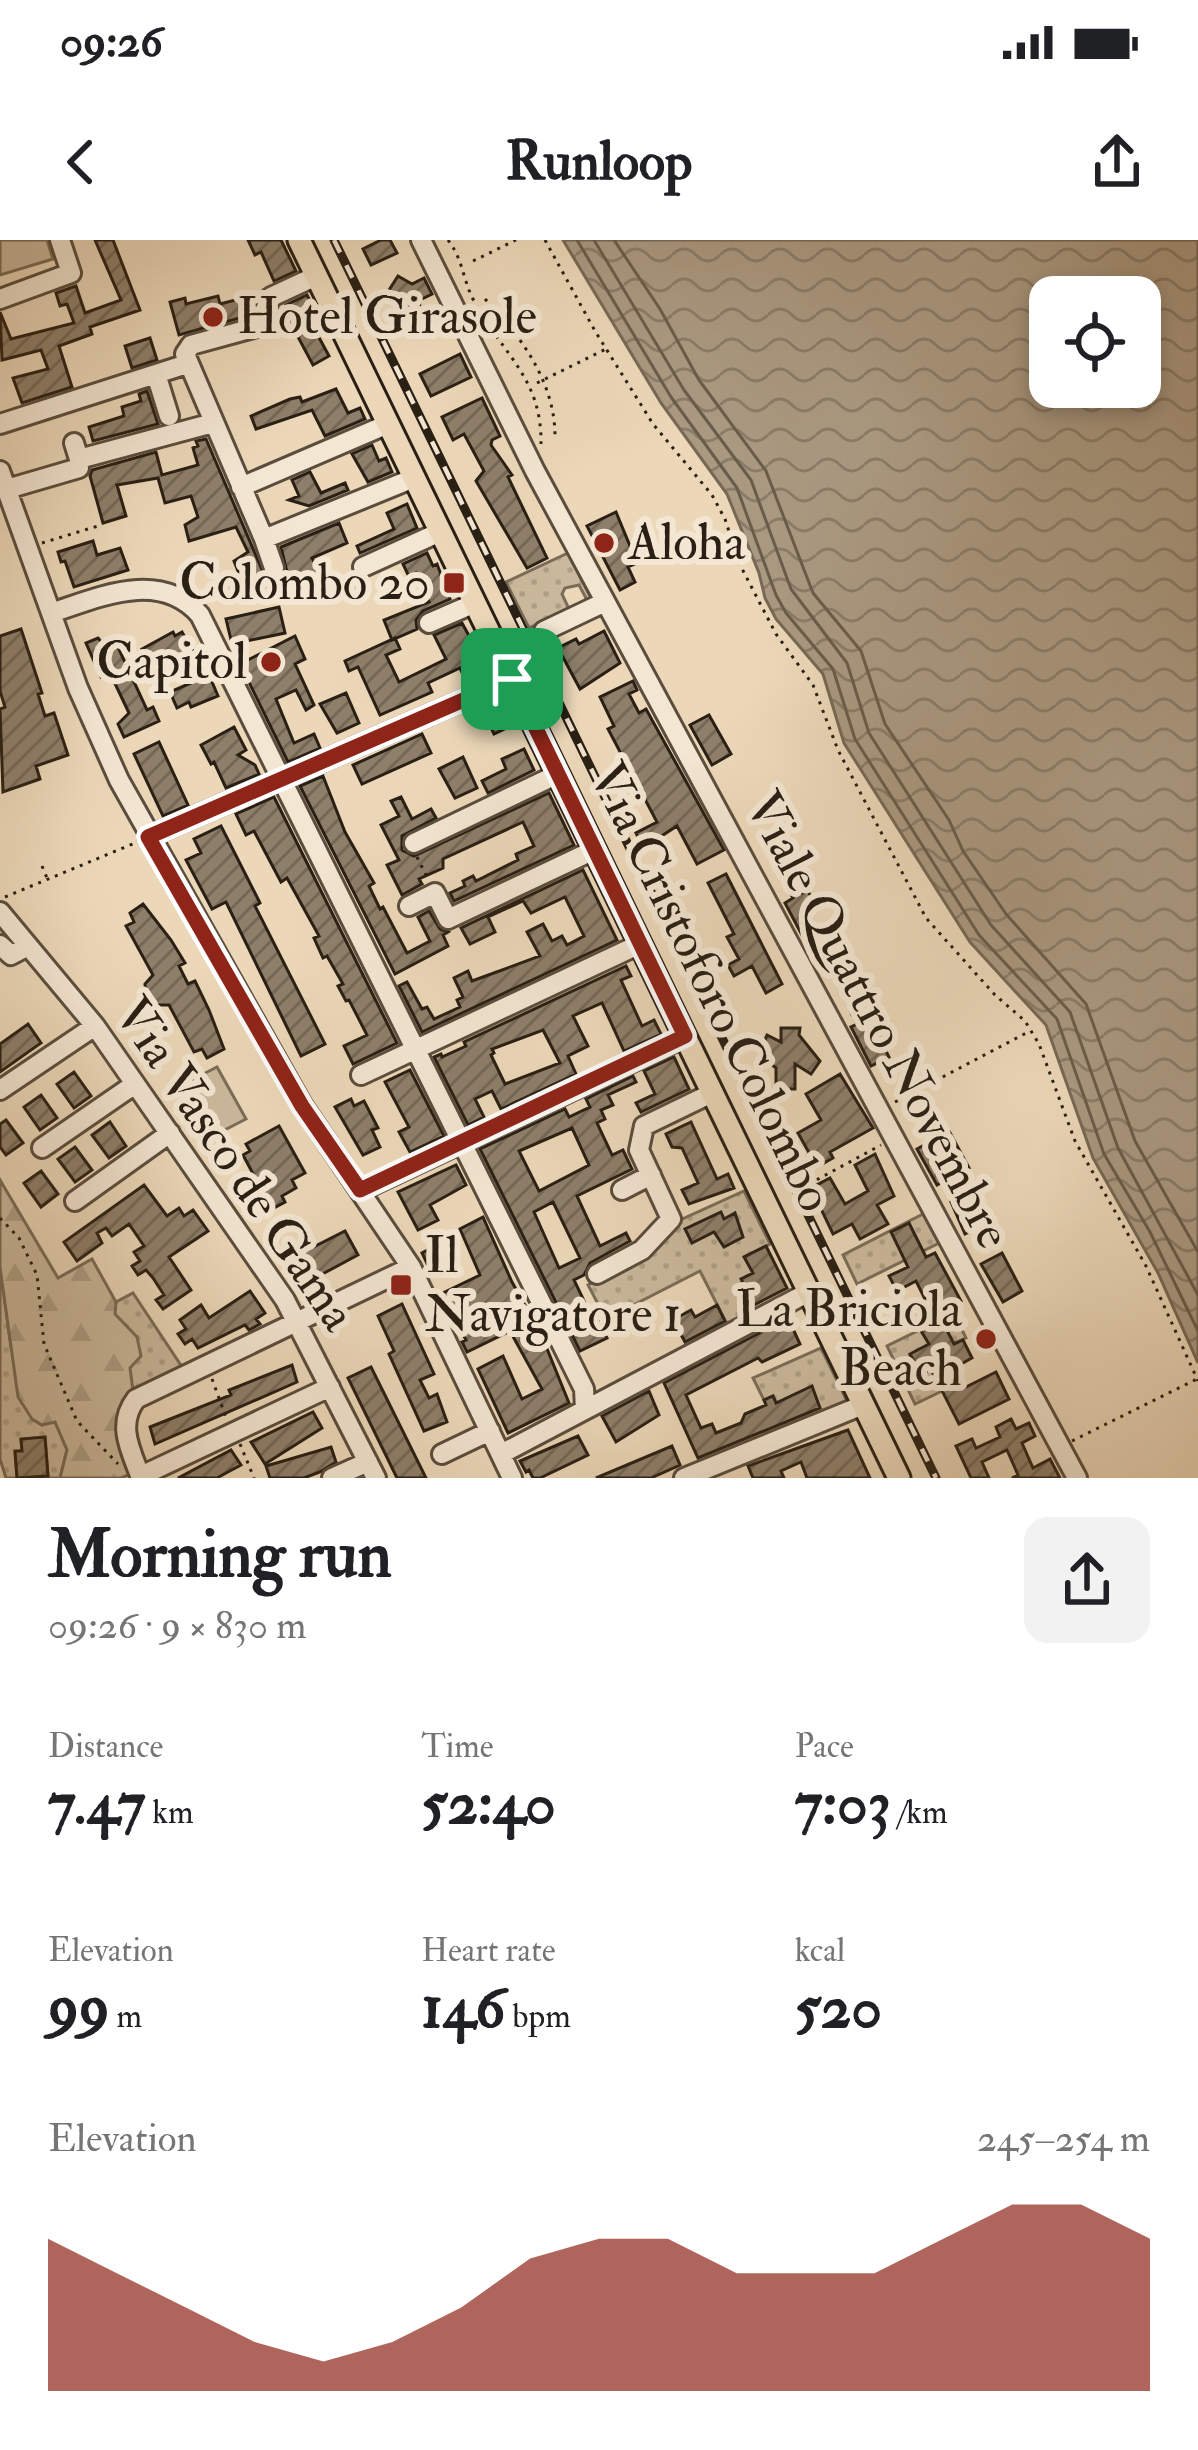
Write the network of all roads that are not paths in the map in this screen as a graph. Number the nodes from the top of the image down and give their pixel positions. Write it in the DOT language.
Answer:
graph roads {
  1 [pos="60,240"];
  2 [pos="298,240"];
  3 [pos="421,240"];
  4 [pos="316,276"];
  5 [pos="0,299"];
  6 [pos="187,357"];
  7 [pos="156,374"];
  8 [pos="200,393"];
  9 [pos="213,423"];
  10 [pos="0,424"];
  11 [pos="388,424"];
  12 [pos="74,443"];
  13 [pos="79,468"];
  14 [pos="414,478"];
  15 [pos="3,480"];
  16 [pos="241,487"];
  17 [pos="7,515"];
  18 [pos="440,532"];
  19 [pos="264,539"];
  20 [pos="363,567"];
  21 [pos="274,568"];
  22 [pos="605,602"];
  23 [pos="475,603"];
  24 [pos="51,613"];
  25 [pos="429,623"];
  26 [pos="544,631"];
  27 [pos="512,679"];
  28 [pos="558,773"];
  29 [pos="283,778"];
  30 [pos="142,840"];
  31 [pos="412,844"];
  32 [pos="595,850"];
  33 [pos="3,904"];
  34 [pos="409,906"];
  35 [pos="640,944"];
  36 [pos="0,945"];
  37 [pos="28,946"];
  38 [pos="95,1026"];
  39 [pos="685,1036"];
  40 [pos="416,1049"];
  41 [pos="361,1075"];
  42 [pos="135,1084"];
  43 [pos="0,1090"];
  44 [pos="712,1093"];
  45 [pos="170,1133"];
  46 [pos="463,1144"];
  47 [pos="42,1148"];
  48 [pos="651,1175"];
  49 [pos="360,1190"];
  50 [pos="622,1190"];
  51 [pos="75,1201"];
  52 [pos="411,1267"];
  53 [pos="597,1274"];
  54 [pos="809,1292"];
  55 [pos="299,1323"];
  56 [pos="330,1387"];
  57 [pos="863,1405"];
  58 [pos="586,1409"];
  59 [pos="490,1431"];
  60 [pos="442,1454"];
  61 [pos="501,1454"];
  62 [pos="372,1470"];
  63 [pos="141,1477"];
  64 [pos="332,1478"];
  65 [pos="512,1478"];
  66 [pos="684,1478"];
  67 [pos="898,1478"];
  68 [pos="1077,1478"];
  1 -- 5 [label="street"];
  2 -- 4 [label="main road, Via Cristoforo Colombo"];
  3 -- 22 [label="street, Viale Quattro Novembre"];
  4 -- 6 [label="street"];
  4 -- 11 [label="main road, Via Cristoforo Colombo"];
  6 -- 7 [label="street"];
  6 -- 8 [label="street"];
  7 -- 8 [label="street"];
  7 -- 10 [label="street"];
  8 -- 9 [label="street"];
  9 -- 12 [label="street"];
  9 -- 16 [label="street"];
  11 -- 14 [label="main road, Via Cristoforo Colombo"];
  11 -- 16 [label="street"];
  13 -- 15 [label="street"];
  14 -- 18 [label="main road, Via Cristoforo Colombo"];
  14 -- 19 [label="street"];
  15 -- 17 [label="street"];
  16 -- 19 [label="street"];
  17 -- 24 [label="street"];
  18 -- 20 [label="street"];
  18 -- 23 [label="main road, Via Cristoforo Colombo"];
  19 -- 21 [label="street"];
  22 -- 26 [label="street"];
  22 -- 68 [label="street, Viale Quattro Novembre"];
  23 -- 25 [label="street"];
  23 -- 27 [label="main road, Via Cristoforo Colombo"];
  24 -- 29 [label="street"];
  24 -- 30 [label="street"];
  27 -- 28 [label="main road, Via Cristoforo Colombo"];
  27 -- 29 [label="street"];
  28 -- 31 [label="street"];
  28 -- 32 [label="main road, Via Cristoforo Colombo"];
  29 -- 30 [label="street"];
  29 -- 40 [label="street"];
  30 -- 49 [label="street"];
  32 -- 34 [label="street"];
  32 -- 35 [label="main road, Via Cristoforo Colombo"];
  33 -- 37 [label="street, Via Vasco de Gama"];
  35 -- 39 [label="main road, Via Cristoforo Colombo"];
  35 -- 40 [label="street"];
  36 -- 37 [label="street"];
  37 -- 38 [label="street, Via Vasco de Gama"];
  38 -- 42 [label="street, Via Vasco de Gama"];
  38 -- 43 [label="street"];
  39 -- 44 [label="main road, Via Cristoforo Colombo"];
  39 -- 46 [label="street"];
  40 -- 41 [label="street"];
  40 -- 46 [label="street"];
  42 -- 45 [label="street, Via Vasco de Gama"];
  42 -- 47 [label="street"];
  44 -- 48 [label="street"];
  44 -- 54 [label="main road, Via Cristoforo Colombo"];
  45 -- 51 [label="street"];
  45 -- 55 [label="street, Via Vasco de Gama"];
  46 -- 49 [label="street"];
  46 -- 58 [label="street"];
  48 -- 50 [label="street"];
  48 -- 53 [label="street"];
  49 -- 52 [label="street"];
  52 -- 55 [label="street"];
  52 -- 59 [label="street"];
  54 -- 57 [label="main road, Via Cristoforo Colombo"];
  54 -- 58 [label="street"];
  55 -- 56 [label="street, Via Vasco de Gama"];
  55 -- 63 [label="street"];
  56 -- 62 [label="street, Via Vasco de Gama"];
  56 -- 63 [label="street"];
  57 -- 66 [label="street"];
  57 -- 67 [label="main road, Via Cristoforo Colombo"];
  58 -- 61 [label="street"];
  59 -- 60 [label="street"];
  59 -- 61 [label="street"];
  61 -- 65 [label="street"];
  62 -- 64 [label="street"];
}
